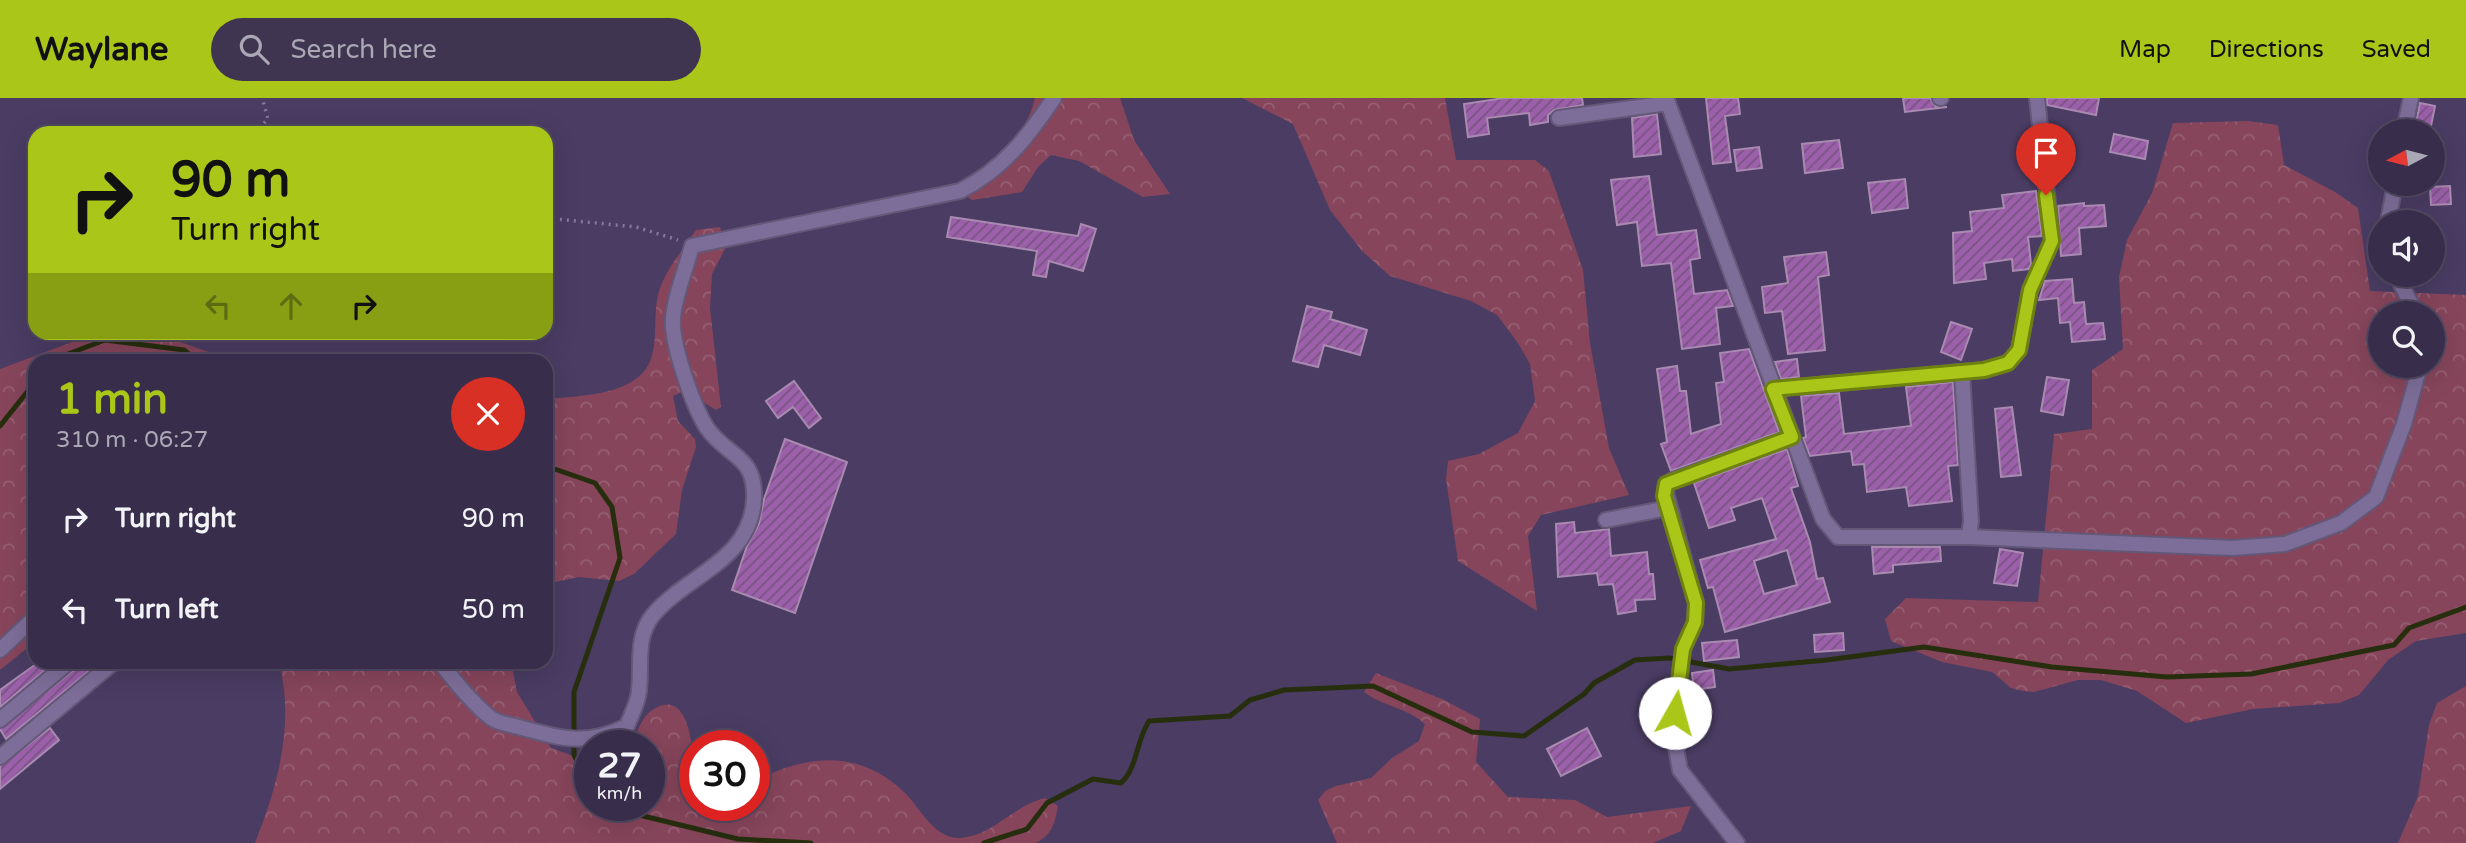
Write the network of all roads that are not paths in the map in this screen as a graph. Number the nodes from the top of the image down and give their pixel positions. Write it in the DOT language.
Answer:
graph roads {
  1 [pos="1054,98"];
  2 [pos="2037,98"];
  3 [pos="2411,98"];
  4 [pos="1667,101"];
  5 [pos="1559,118"];
  6 [pos="2407,119"];
  7 [pos="1962,373"];
  8 [pos="2417,378"];
  9 [pos="1773,389"];
  10 [pos="1792,437"];
  11 [pos="1668,508"];
  12 [pos="1606,520"];
  13 [pos="1969,537"];
  14 [pos="28,624"];
  15 [pos="0,650"];
  16 [pos="61,669"];
  17 [pos="106,669"];
  18 [pos="445,669"];
  19 [pos="0,720"];
  20 [pos="0,757"];
  21 [pos="1737,843"];
  1 -- 18 [label="street"];
  2 -- 7 [label="street"];
  3 -- 6 [label="street"];
  4 -- 5 [label="street"];
  4 -- 9 [label="street"];
  7 -- 9 [label="street"];
  7 -- 13 [label="street"];
  8 -- 13 [label="street"];
  9 -- 10 [label="street"];
  10 -- 11 [label="street"];
  10 -- 13 [label="street"];
  11 -- 12 [label="street"];
  11 -- 21 [label="street"];
  14 -- 15 [label="street"];
  16 -- 19 [label="street"];
  17 -- 20 [label="street"];
}
